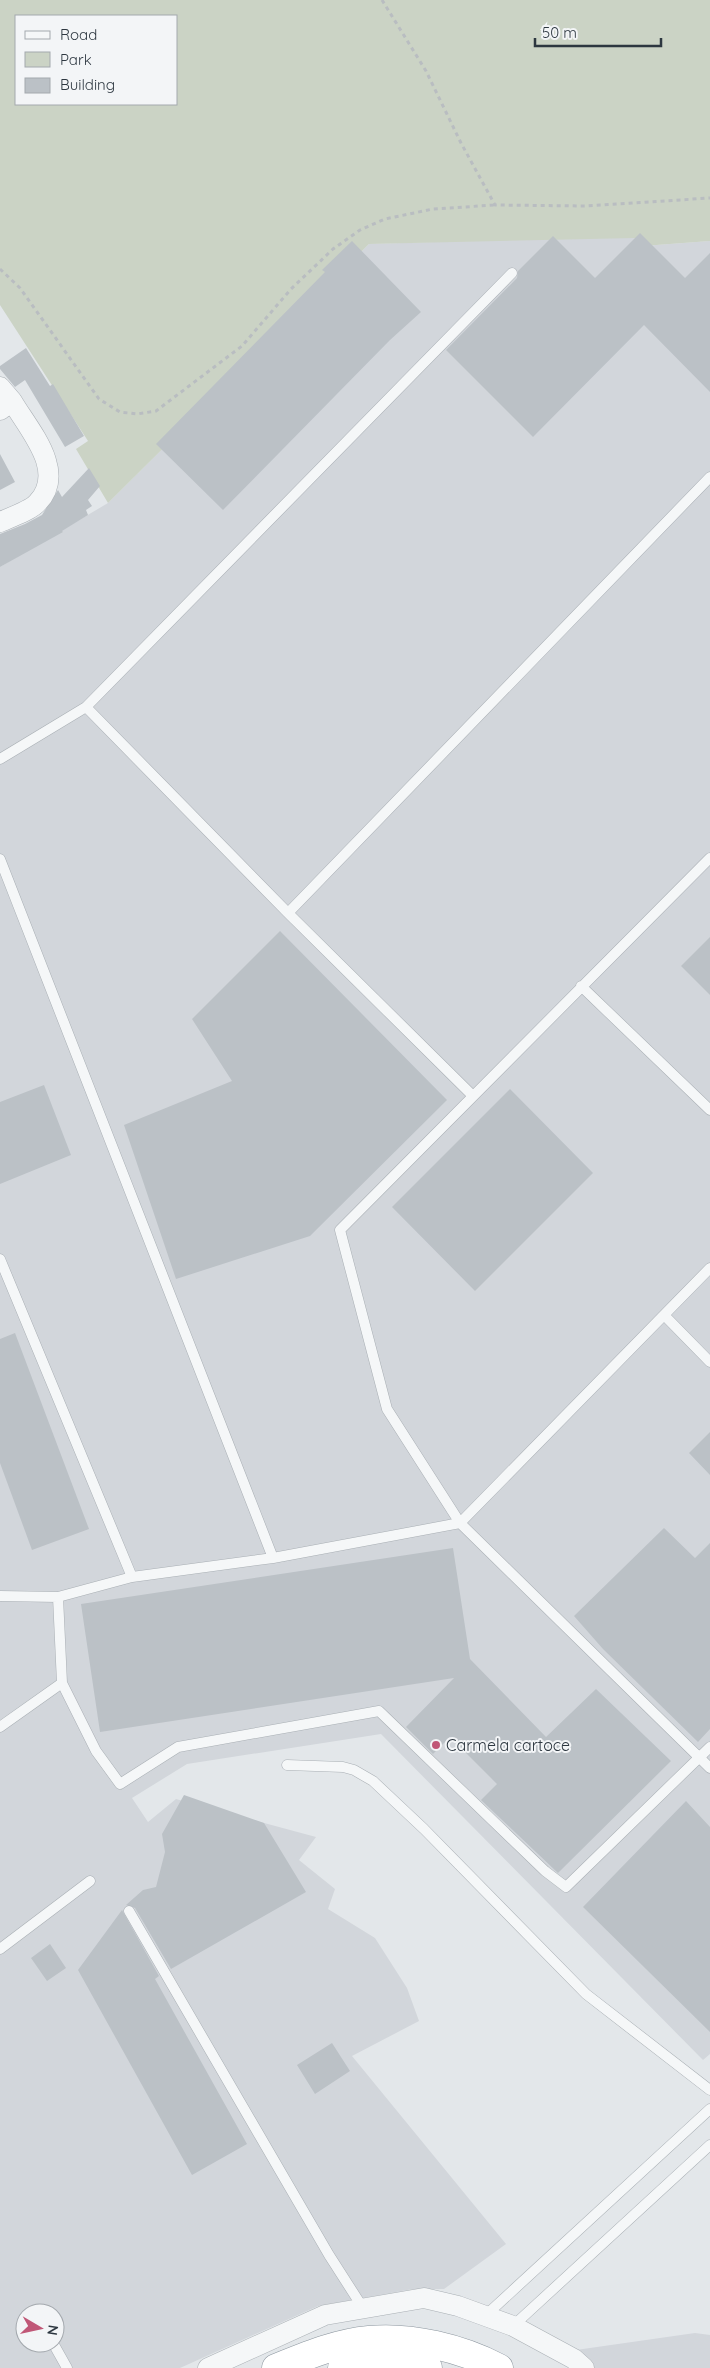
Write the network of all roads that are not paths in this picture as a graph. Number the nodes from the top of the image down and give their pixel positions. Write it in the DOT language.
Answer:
graph roads {
  1 [pos="512,273"];
  2 [pos="4,399"];
  3 [pos="710,477"];
  4 [pos="0,522"];
  5 [pos="86,707"];
  6 [pos="0,759"];
  7 [pos="710,858"];
  8 [pos="0,859"];
  9 [pos="288,913"];
  10 [pos="581,986"];
  11 [pos="473,1096"];
  12 [pos="710,1110"];
  13 [pos="0,1259"];
  14 [pos="710,1268"];
  15 [pos="664,1316"];
  16 [pos="710,1362"];
  17 [pos="460,1523"];
  18 [pos="273,1558"];
  19 [pos="132,1577"];
  20 [pos="0,1596"];
  21 [pos="58,1597"];
  22 [pos="62,1683"];
  23 [pos="0,1727"];
  24 [pos="710,1747"];
  25 [pos="700,1758"];
  26 [pos="287,1765"];
  27 [pos="710,1768"];
  28 [pos="90,1881"];
  29 [pos="129,1911"];
  30 [pos="0,1949"];
  31 [pos="710,2090"];
  32 [pos="710,2110"];
  33 [pos="710,2145"];
  34 [pos="363,2308"];
  35 [pos="485,2316"];
  36 [pos="513,2326"];
  37 [pos="59,2353"];
  38 [pos="68,2368"];
  39 [pos="208,2368"];
  40 [pos="276,2368"];
  41 [pos="342,2368"];
  42 [pos="428,2368"];
  43 [pos="500,2368"];
  44 [pos="584,2368"];
  1 -- 5 [label="lane"];
  2 -- 4 [label="street"];
  3 -- 9 [label="lane"];
  5 -- 6 [label="lane"];
  5 -- 9 [label="lane"];
  7 -- 10 [label="lane"];
  8 -- 18 [label="lane"];
  9 -- 11 [label="lane"];
  10 -- 11 [label="lane"];
  10 -- 12 [label="lane"];
  11 -- 17 [label="lane"];
  13 -- 19 [label="lane"];
  14 -- 15 [label="lane"];
  15 -- 16 [label="lane"];
  15 -- 17 [label="lane"];
  17 -- 18 [label="lane"];
  17 -- 25 [label="lane"];
  18 -- 19 [label="lane"];
  19 -- 21 [label="lane"];
  20 -- 21 [label="lane"];
  21 -- 22 [label="lane"];
  22 -- 23 [label="lane"];
  22 -- 25 [label="lane"];
  24 -- 25 [label="lane"];
  25 -- 27 [label="lane"];
  26 -- 31 [label="lane"];
  28 -- 30 [label="lane"];
  29 -- 34 [label="lane"];
  32 -- 35 [label="lane"];
  33 -- 36 [label="lane"];
  34 -- 35 [label="street"];
  34 -- 39 [label="street"];
  35 -- 36 [label="street"];
  36 -- 44 [label="street"];
  37 -- 38 [label="lane"];
  40 -- 43 [label="highway"];
  41 -- 42 [label="highway"];
}
